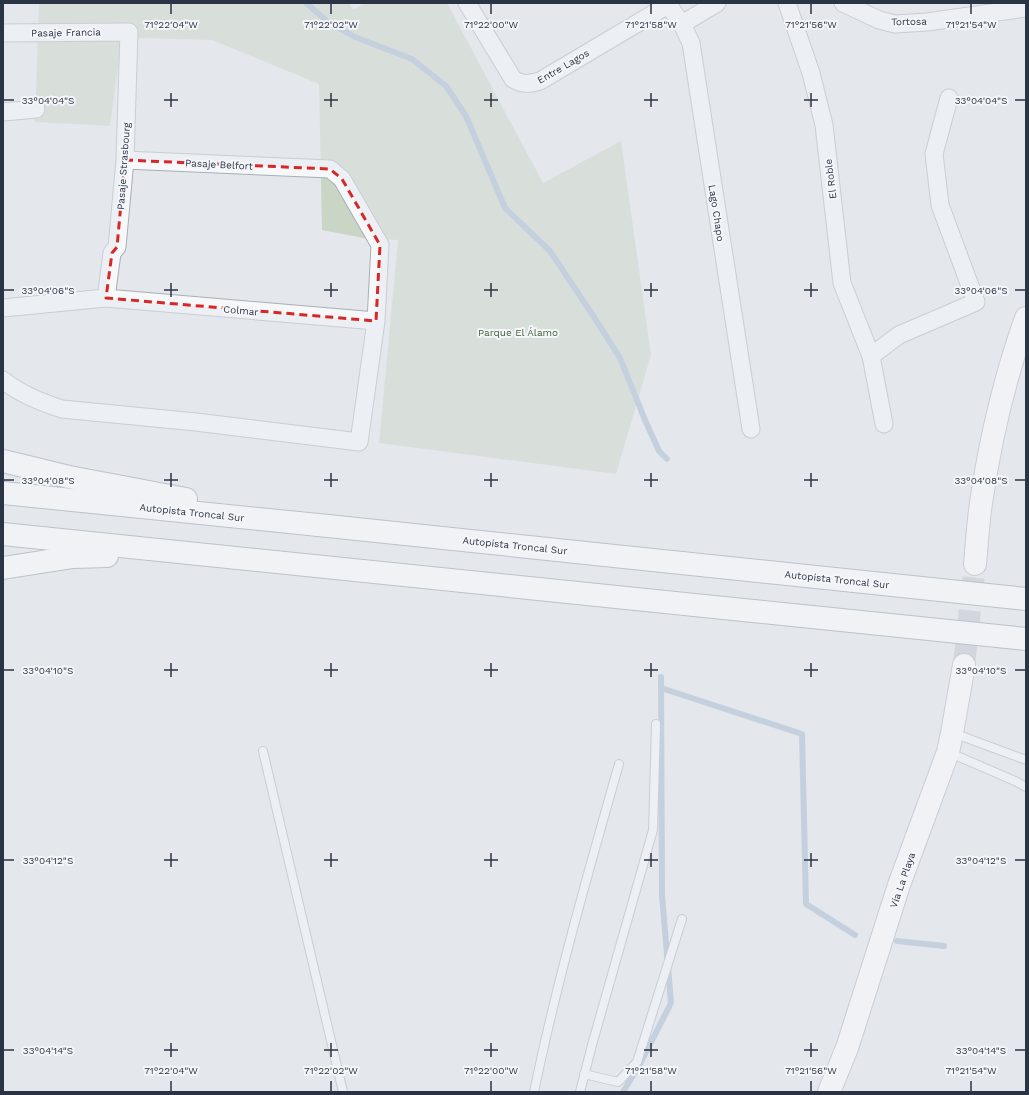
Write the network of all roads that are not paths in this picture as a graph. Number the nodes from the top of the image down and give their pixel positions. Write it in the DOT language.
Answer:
graph roads {
  1 [pos="467,3"];
  2 [pos="717,3"];
  3 [pos="787,3"];
  4 [pos="843,3"];
  5 [pos="667,4"];
  6 [pos="1026,8"];
  7 [pos="864,9"];
  8 [pos="682,24"];
  9 [pos="130,32"];
  10 [pos="3,33"];
  11 [pos="950,98"];
  12 [pos="36,109"];
  13 [pos="3,112"];
  14 [pos="125,160"];
  15 [pos="106,298"];
  16 [pos="3,308"];
  17 [pos="1026,318"];
  18 [pos="376,321"];
  19 [pos="870,356"];
  20 [pos="3,380"];
  21 [pos="884,424"];
  22 [pos="751,429"];
  23 [pos="3,461"];
  24 [pos="3,493"];
  25 [pos="328,526"];
  26 [pos="3,534"];
  27 [pos="181,552"];
  28 [pos="975,564"];
  29 [pos="3,568"];
  30 [pos="1026,599"];
  31 [pos="1026,639"];
  32 [pos="964,665"];
  33 [pos="656,724"];
  34 [pos="950,742"];
  35 [pos="263,751"];
  36 [pos="1026,760"];
  37 [pos="618,764"];
  38 [pos="1026,787"];
  39 [pos="682,919"];
  40 [pos="584,1074"];
  41 [pos="343,1092"];
  42 [pos="534,1092"];
  43 [pos="580,1092"];
  44 [pos="829,1092"];
  1 -- 5 [label="street, Entre Lagos"];
  2 -- 8 [label="street"];
  3 -- 19 [label="street, El Roble"];
  4 -- 7 [label="street, Tortosa"];
  5 -- 8 [label="street, Lago Chapo"];
  6 -- 7 [label="street, Tortosa"];
  8 -- 22 [label="street, Lago Chapo"];
  9 -- 10 [label="street, Pasaje Francia"];
  9 -- 14 [label="street, Pasaje Strasbourg"];
  11 -- 19 [label="street"];
  12 -- 13 [label="street"];
  14 -- 15 [label="street, Pasaje Strasbourg"];
  14 -- 18 [label="street, Pasaje Belfort"];
  15 -- 16 [label="street, Colmar"];
  15 -- 18 [label="street, Colmar"];
  17 -- 28 [label="main road"];
  18 -- 20 [label="street, Pasaje Belfort"];
  19 -- 21 [label="street, El Roble"];
  23 -- 25 [label="main road"];
  24 -- 25 [label="main road, Autopista Troncal Sur"];
  25 -- 30 [label="main road, Autopista Troncal Sur"];
  26 -- 27 [label="main road"];
  27 -- 29 [label="main road"];
  27 -- 31 [label="main road"];
  32 -- 34 [label="main road, Vía La Playa"];
  33 -- 40 [label="lane"];
  34 -- 36 [label="lane"];
  34 -- 38 [label="lane"];
  34 -- 44 [label="main road, Vía La Playa"];
  35 -- 41 [label="lane"];
  37 -- 42 [label="lane"];
  39 -- 40 [label="lane"];
  40 -- 43 [label="lane"];
}
